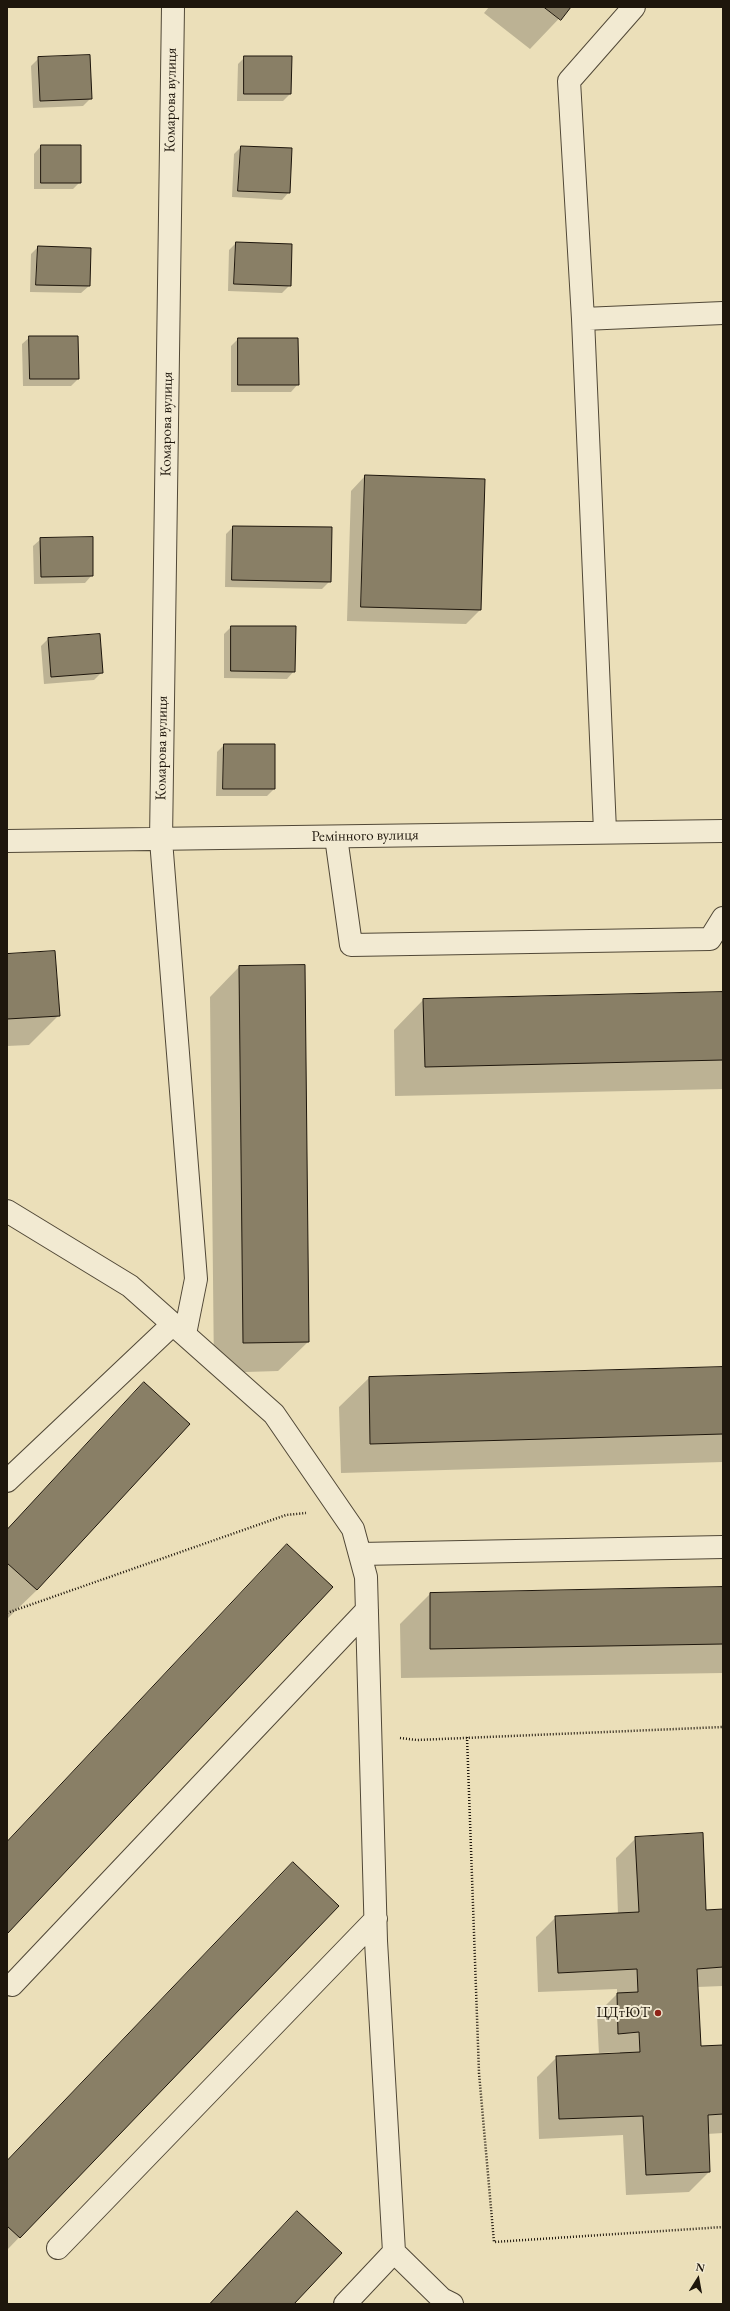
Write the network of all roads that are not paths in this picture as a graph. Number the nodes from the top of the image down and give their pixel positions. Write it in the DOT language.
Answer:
graph roads {
  1 [pos="173,7"];
  2 [pos="634,7"];
  3 [pos="723,313"];
  4 [pos="583,319"];
  5 [pos="605,831"];
  6 [pos="723,831"];
  7 [pos="336,836"];
  8 [pos="161,840"];
  9 [pos="7,841"];
  10 [pos="723,918"];
  11 [pos="7,1211"];
  12 [pos="179,1329"];
  13 [pos="7,1481"];
  14 [pos="723,1547"];
  15 [pos="360,1554"];
  16 [pos="367,1610"];
  17 [pos="376,1919"];
  18 [pos="12,1985"];
  19 [pos="58,2248"];
  20 [pos="394,2252"];
  21 [pos="345,2304"];
  22 [pos="452,2304"];
  1 -- 8 [label="street, Комарова вулиця"];
  2 -- 4 [label="street"];
  3 -- 4 [label="street"];
  4 -- 5 [label="street"];
  5 -- 6 [label="street, Ремінного вулиця"];
  5 -- 7 [label="street, Ремінного вулиця"];
  7 -- 8 [label="street, Ремінного вулиця"];
  7 -- 10 [label="street"];
  8 -- 9 [label="street, Ремінного вулиця"];
  8 -- 12 [label="street, Комарова вулиця"];
  11 -- 12 [label="street"];
  12 -- 13 [label="street"];
  12 -- 15 [label="street"];
  14 -- 15 [label="street"];
  15 -- 16 [label="street"];
  16 -- 17 [label="street"];
  16 -- 18 [label="street"];
  17 -- 19 [label="street"];
  17 -- 20 [label="street"];
  20 -- 21 [label="street"];
  20 -- 22 [label="street"];
}
